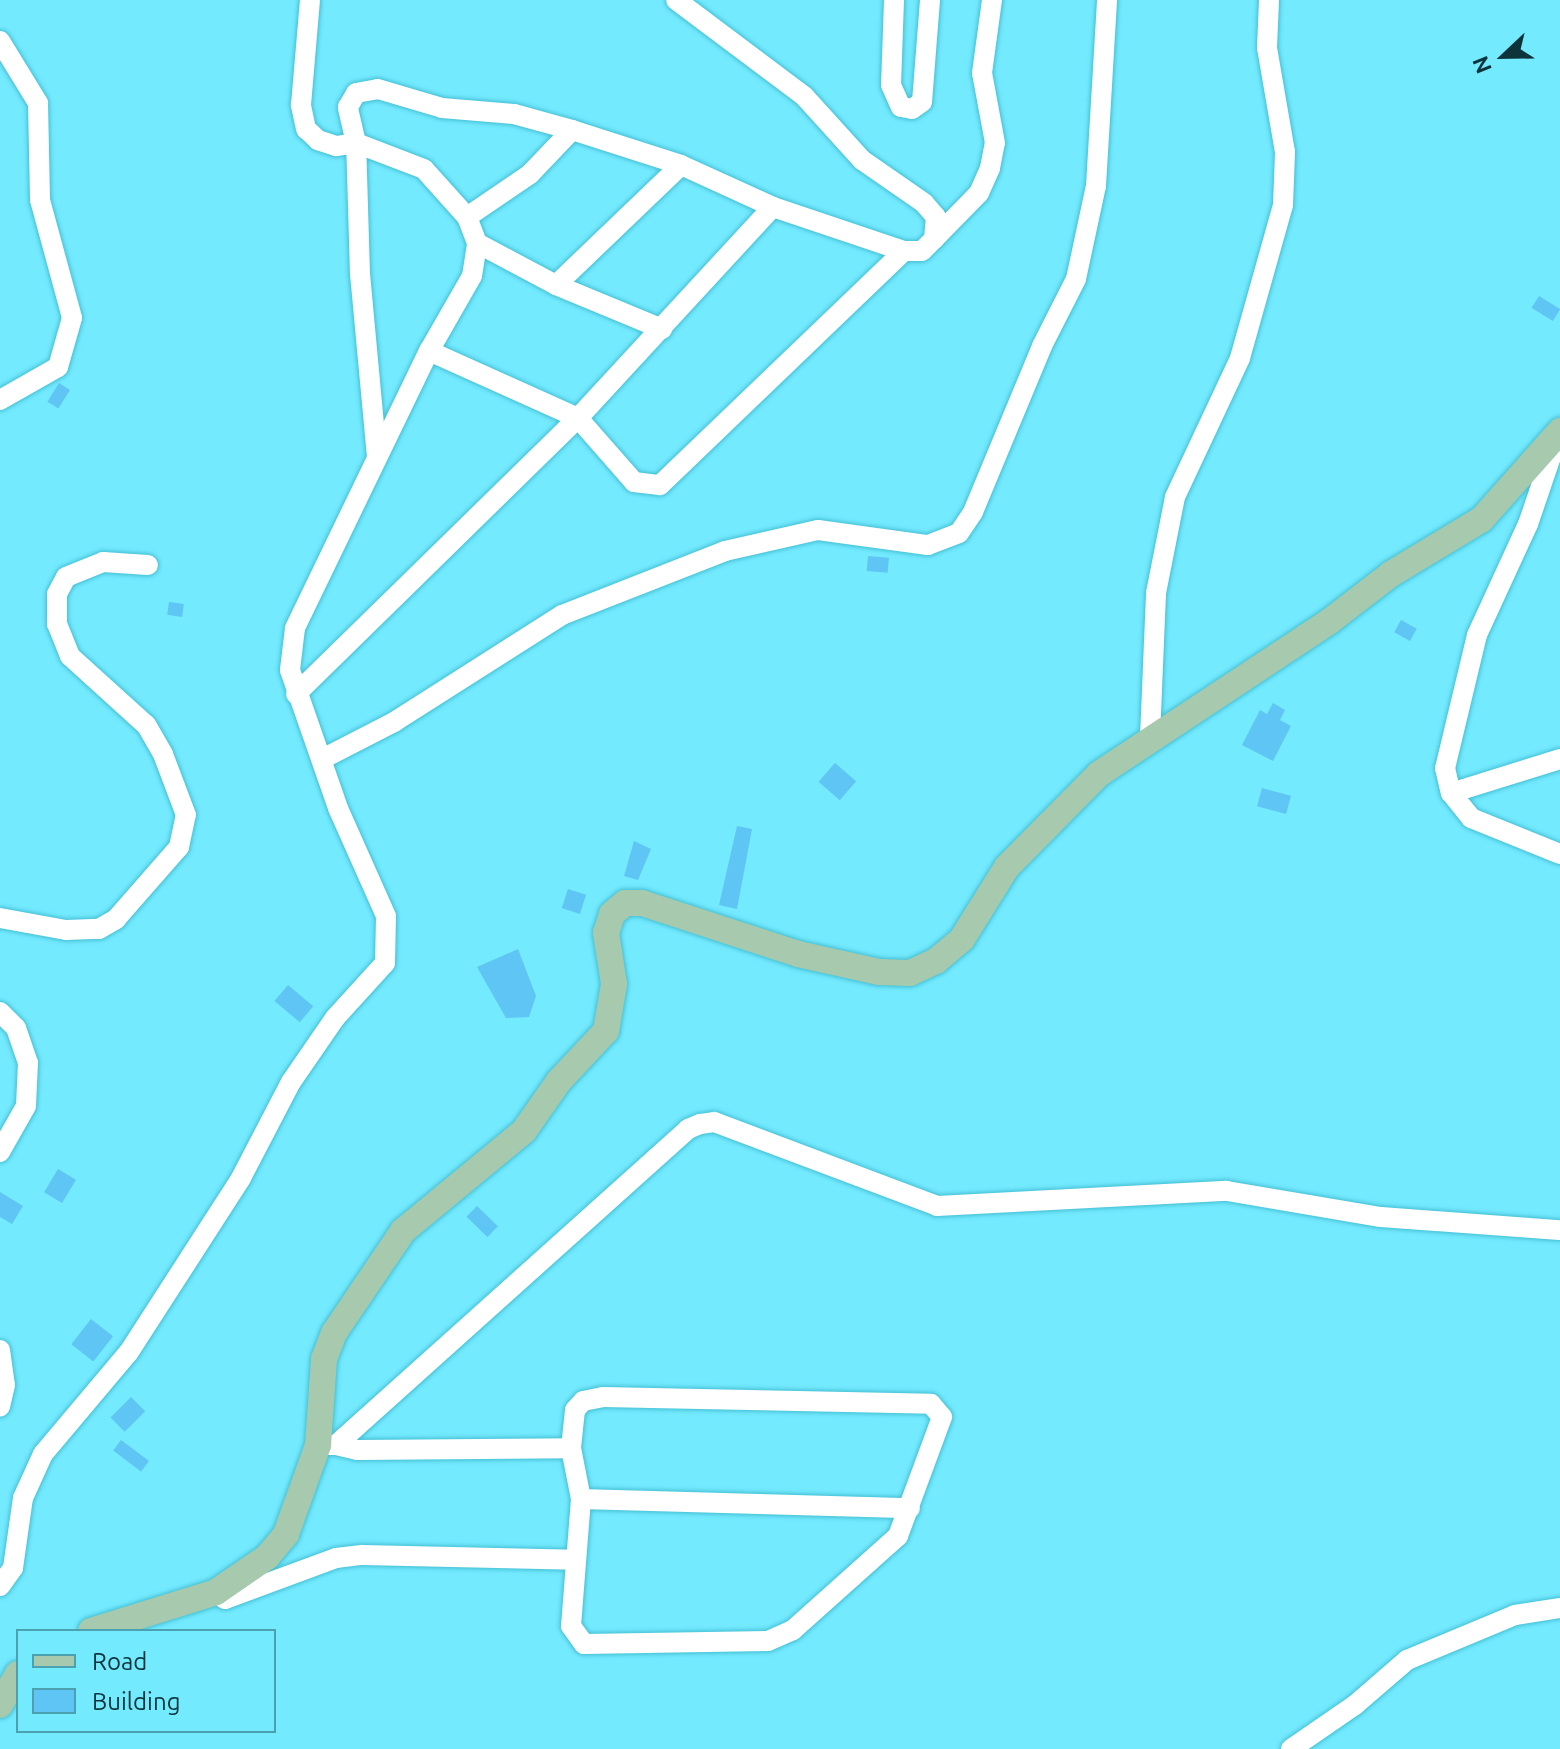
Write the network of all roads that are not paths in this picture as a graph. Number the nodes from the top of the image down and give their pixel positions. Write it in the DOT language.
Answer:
graph roads {
  1 [pos="310,0"];
  2 [pos="676,0"];
  3 [pos="894,0"];
  4 [pos="930,0"];
  5 [pos="992,0"];
  6 [pos="1107,0"];
  7 [pos="1269,0"];
  8 [pos="0,41"];
  9 [pos="572,130"];
  10 [pos="356,143"];
  11 [pos="681,165"];
  12 [pos="773,207"];
  13 [pos="467,217"];
  14 [pos="934,239"];
  15 [pos="477,243"];
  16 [pos="904,251"];
  17 [pos="556,285"];
  18 [pos="662,329"];
  19 [pos="429,351"];
  20 [pos="0,400"];
  21 [pos="578,418"];
  22 [pos="1560,432"];
  23 [pos="377,458"];
  24 [pos="148,565"];
  25 [pos="296,694"];
  26 [pos="1150,737"];
  27 [pos="324,758"];
  28 [pos="1560,759"];
  29 [pos="1451,793"];
  30 [pos="1560,854"];
  31 [pos="0,918"];
  32 [pos="0,1012"];
  33 [pos="0,1152"];
  34 [pos="1560,1230"];
  35 [pos="0,1350"];
  36 [pos="0,1406"];
  37 [pos="327,1445"];
  38 [pos="571,1448"];
  39 [pos="581,1499"];
  40 [pos="910,1508"];
  41 [pos="575,1560"];
  42 [pos="0,1586"];
  43 [pos="216,1592"];
  44 [pos="1560,1608"];
  45 [pos="97,1629"];
  46 [pos="16,1677"];
  47 [pos="0,1705"];
  48 [pos="1291,1749"];
  1 -- 10 [label="street"];
  2 -- 14 [label="street"];
  3 -- 4 [label="street"];
  5 -- 14 [label="street"];
  6 -- 27 [label="street"];
  7 -- 26 [label="street"];
  8 -- 20 [label="street"];
  9 -- 10 [label="street"];
  9 -- 11 [label="street"];
  9 -- 13 [label="street"];
  10 -- 13 [label="street"];
  10 -- 23 [label="street"];
  11 -- 12 [label="street"];
  11 -- 17 [label="street"];
  12 -- 16 [label="street"];
  12 -- 18 [label="street"];
  13 -- 15 [label="street"];
  14 -- 16 [label="street"];
  15 -- 17 [label="street"];
  15 -- 19 [label="street"];
  16 -- 21 [label="street"];
  17 -- 18 [label="street"];
  18 -- 21 [label="street"];
  19 -- 21 [label="street"];
  19 -- 23 [label="street"];
  21 -- 25 [label="street"];
  22 -- 26 [label="main road"];
  22 -- 29 [label="street"];
  23 -- 25 [label="street"];
  24 -- 31 [label="street"];
  25 -- 27 [label="street"];
  26 -- 37 [label="main road"];
  27 -- 42 [label="street"];
  28 -- 29 [label="street"];
  29 -- 30 [label="street"];
  32 -- 33 [label="street"];
  34 -- 37 [label="street"];
  35 -- 36 [label="street"];
  37 -- 38 [label="street"];
  37 -- 43 [label="main road"];
  38 -- 39 [label="street"];
  38 -- 40 [label="street"];
  39 -- 40 [label="street"];
  39 -- 41 [label="street"];
  40 -- 41 [label="street"];
  41 -- 43 [label="street"];
  43 -- 45 [label="main road"];
  44 -- 48 [label="street"];
  46 -- 47 [label="main road"];
}
